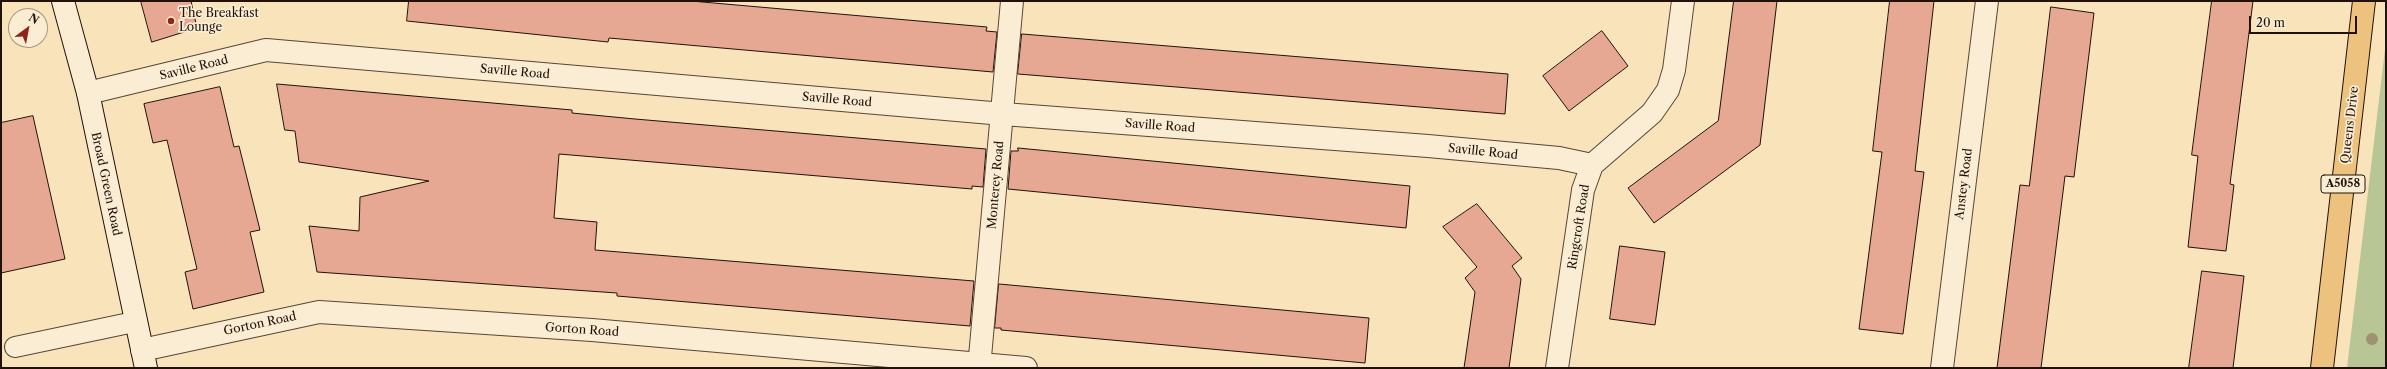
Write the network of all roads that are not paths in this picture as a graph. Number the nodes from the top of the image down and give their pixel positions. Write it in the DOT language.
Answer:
graph roads {
  1 [pos="63,1"];
  2 [pos="1012,1"];
  3 [pos="1683,1"];
  4 [pos="1987,1"];
  5 [pos="2364,1"];
  6 [pos="88,93"];
  7 [pos="1003,114"];
  8 [pos="1592,165"];
  9 [pos="134,322"];
  10 [pos="15,347"];
  11 [pos="144,359"];
  12 [pos="979,366"];
  13 [pos="1026,368"];
  14 [pos="1557,368"];
  15 [pos="1942,368"];
  16 [pos="2322,368"];
  1 -- 6 [label="street, Broad Green Road"];
  2 -- 7 [label="street, Monterey Road"];
  3 -- 8 [label="street, Ringcroft Road"];
  4 -- 15 [label="street, Anstey Road"];
  5 -- 16 [label="highway, Queens Drive / A5058"];
  6 -- 7 [label="street, Saville Road"];
  6 -- 9 [label="street, Broad Green Road"];
  7 -- 8 [label="street, Saville Road"];
  7 -- 12 [label="street, Monterey Road"];
  8 -- 14 [label="street, Ringcroft Road"];
  9 -- 10 [label="lane"];
  9 -- 11 [label="street, Broad Green Road"];
  11 -- 12 [label="street, Gorton Road"];
  12 -- 13 [label="street, Gorton Road"];
}
